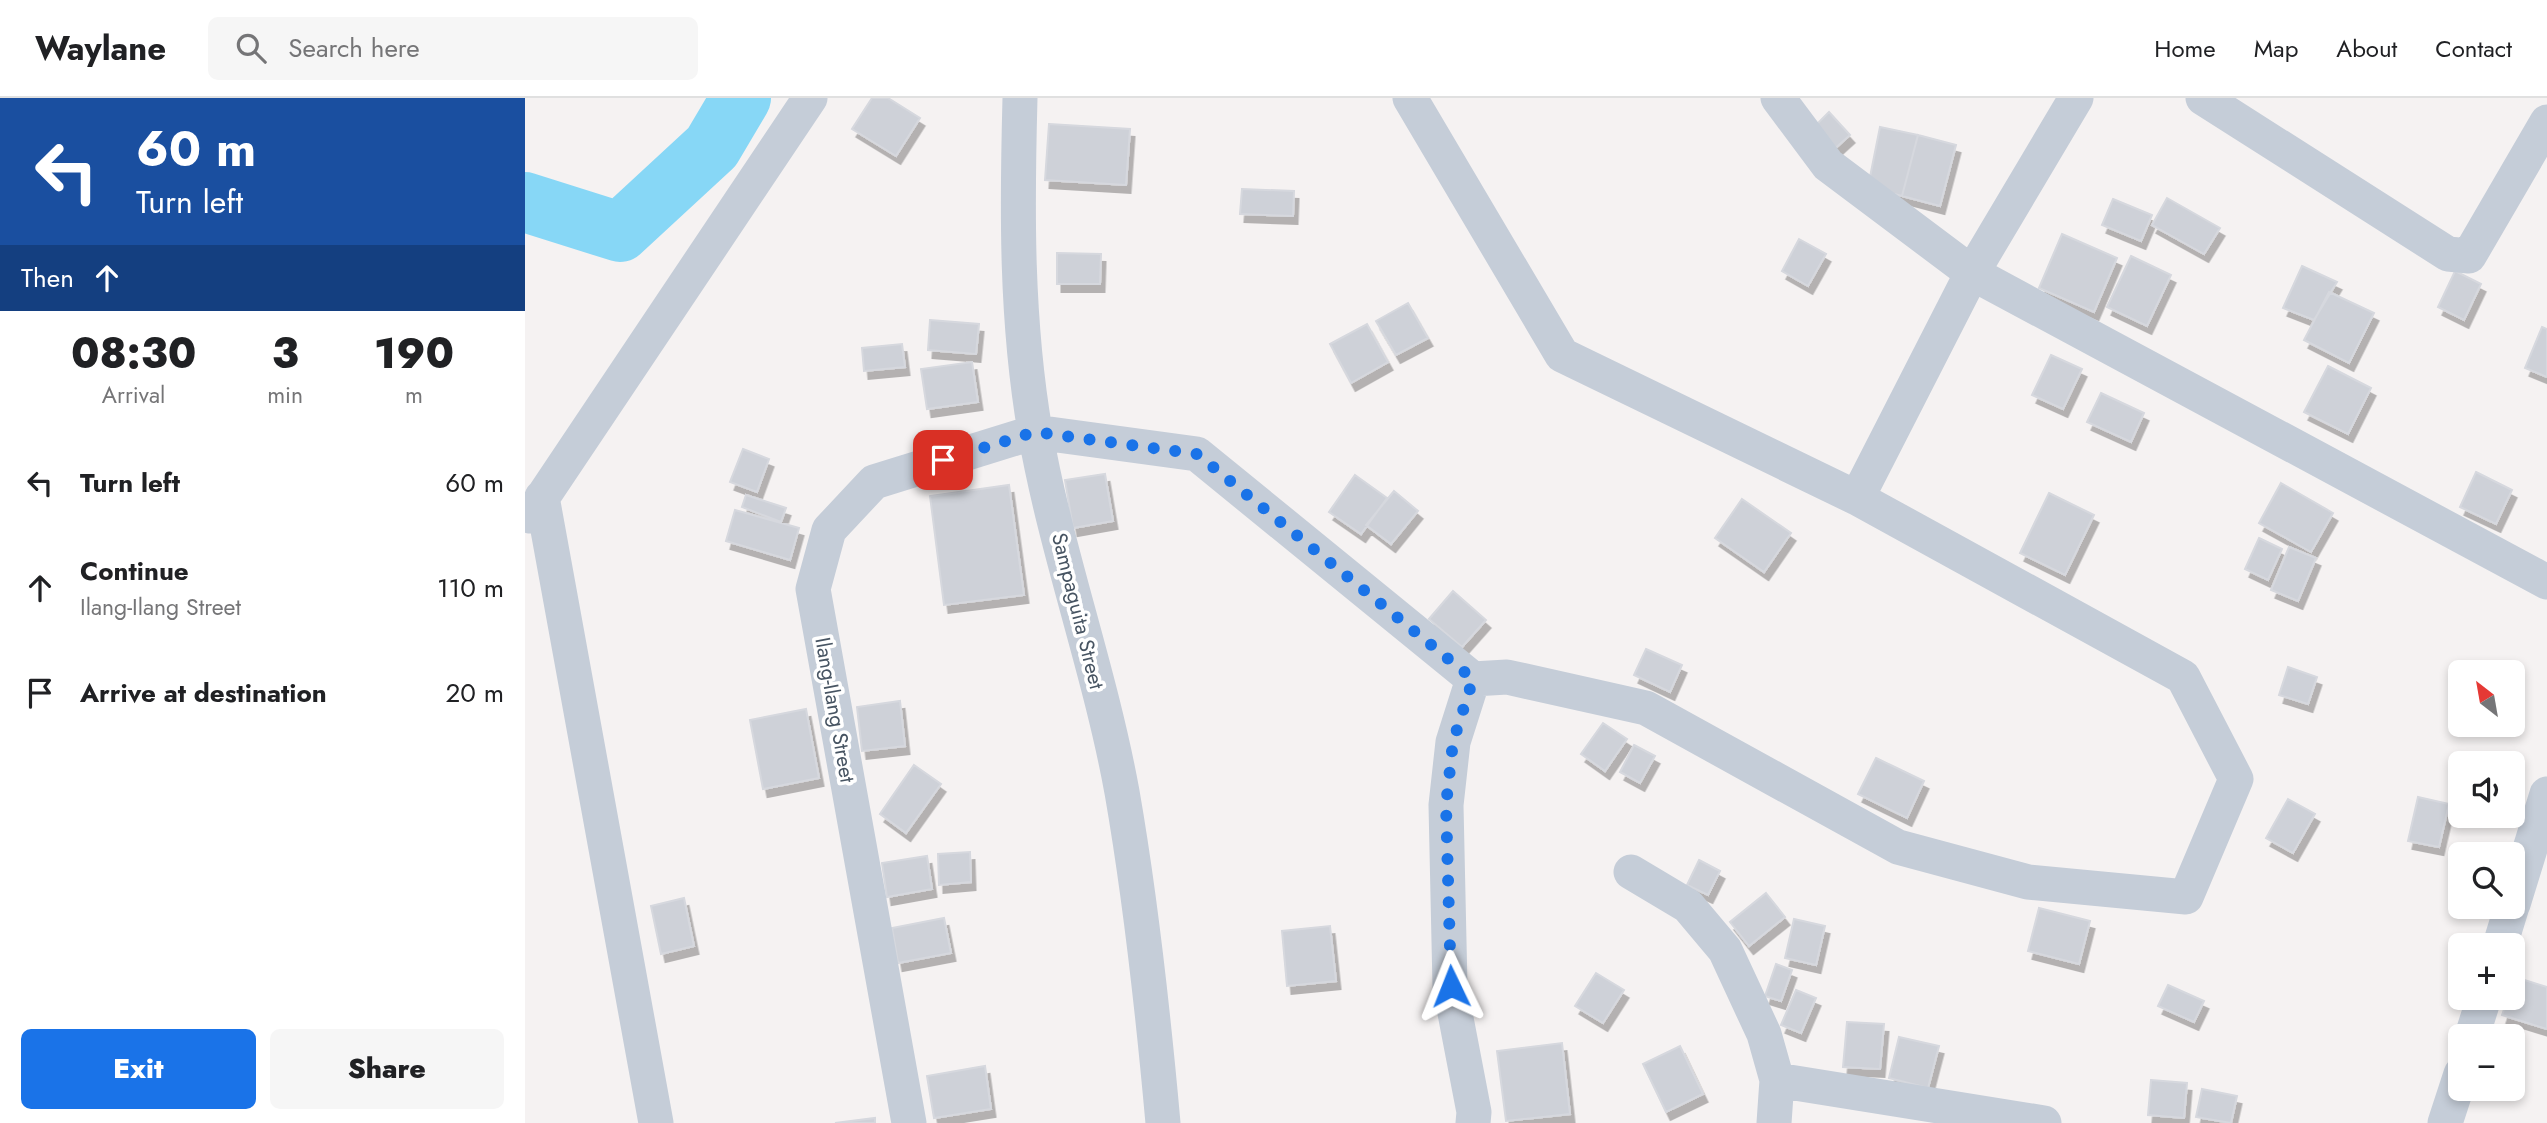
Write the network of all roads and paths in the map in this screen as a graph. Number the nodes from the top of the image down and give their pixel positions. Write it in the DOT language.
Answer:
graph roads {
  1 [pos="810,98"];
  2 [pos="1020,98"];
  3 [pos="1411,98"];
  4 [pos="1778,98"];
  5 [pos="2076,98"];
  6 [pos="2203,98"];
  7 [pos="2547,122"];
  8 [pos="1972,273"];
  9 [pos="1035,432"];
  10 [pos="1857,498"];
  11 [pos="534,511"];
  12 [pos="2547,582"];
  13 [pos="1473,679"];
  14 [pos="2547,794"];
  15 [pos="2525,866"];
  16 [pos="1631,872"];
  17 [pos="1777,1080"];
  18 [pos="2452,1101"];
  19 [pos="656,1123"];
  20 [pos="909,1123"];
  21 [pos="1163,1123"];
  22 [pos="1473,1123"];
  23 [pos="1774,1123"];
  24 [pos="2044,1123"];
  25 [pos="2445,1123"];
  1 -- 11 [label="street"];
  2 -- 9 [label="street, Sampaguita Street"];
  3 -- 10 [label="street"];
  4 -- 8 [label="street"];
  5 -- 8 [label="street"];
  6 -- 7 [label="street"];
  8 -- 10 [label="street"];
  8 -- 12 [label="street"];
  9 -- 13 [label="street"];
  9 -- 20 [label="street, Ilang-Ilang Street"];
  9 -- 21 [label="street, Sampaguita Street"];
  10 -- 13 [label="street"];
  11 -- 19 [label="street"];
  13 -- 22 [label="street"];
  14 -- 15 [label="street"];
  16 -- 17 [label="street"];
  17 -- 23 [label="street"];
  17 -- 24 [label="street"];
  18 -- 25 [label="street"];
}
